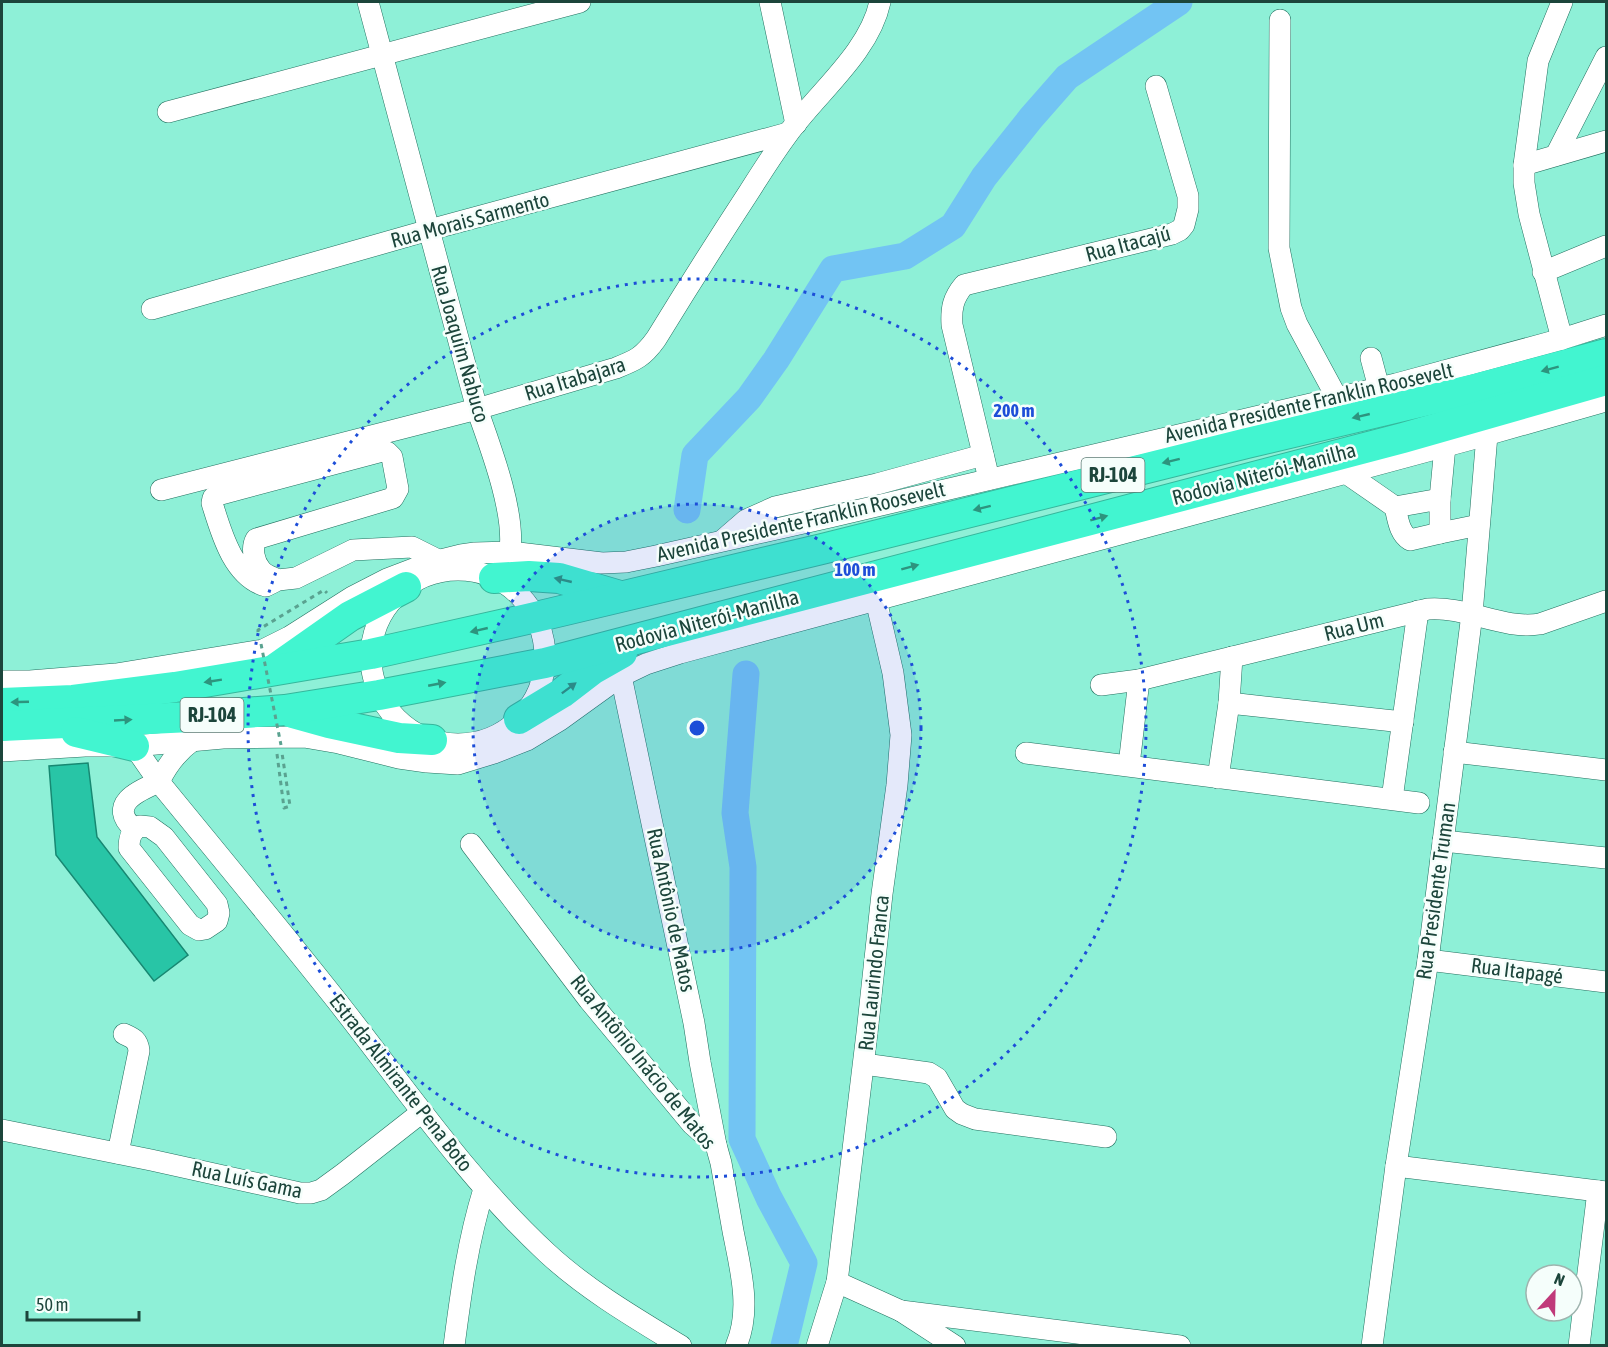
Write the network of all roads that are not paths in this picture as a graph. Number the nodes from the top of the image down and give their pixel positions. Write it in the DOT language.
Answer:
graph roads {
  1 [pos="368,2"];
  2 [pos="580,2"];
  3 [pos="770,2"];
  4 [pos="880,2"];
  5 [pos="1562,2"];
  6 [pos="1280,20"];
  7 [pos="383,54"];
  8 [pos="1606,57"];
  9 [pos="1156,86"];
  10 [pos="168,112"];
  11 [pos="792,129"];
  12 [pos="1606,141"];
  13 [pos="1557,155"];
  14 [pos="1524,165"];
  15 [pos="429,230"];
  16 [pos="1606,246"];
  17 [pos="1543,273"];
  18 [pos="152,309"];
  19 [pos="1606,325"];
  20 [pos="1562,339"];
  21 [pos="1606,354"];
  22 [pos="1371,358"];
  23 [pos="1606,380"];
  24 [pos="1379,388"];
  25 [pos="1337,398"];
  26 [pos="1606,401"];
  27 [pos="477,409"];
  28 [pos="1403,438"];
  29 [pos="1468,440"];
  30 [pos="983,455"];
  31 [pos="1346,473"];
  32 [pos="989,479"];
  33 [pos="161,490"];
  34 [pos="1440,499"];
  35 [pos="1395,507"];
  36 [pos="1479,525"];
  37 [pos="1440,533"];
  38 [pos="722,541"];
  39 [pos="510,552"];
  40 [pos="438,560"];
  41 [pos="494,578"];
  42 [pos="278,580"];
  43 [pos="406,587"];
  44 [pos="620,596"];
  45 [pos="876,600"];
  46 [pos="1606,601"];
  47 [pos="1418,611"];
  48 [pos="1472,614"];
  49 [pos="536,617"];
  50 [pos="650,636"];
  51 [pos="370,654"];
  52 [pos="1232,657"];
  53 [pos="545,663"];
  54 [pos="271,672"];
  55 [pos="621,676"];
  56 [pos="1139,680"];
  57 [pos="2,681"];
  58 [pos="1101,685"];
  59 [pos="380,695"];
  60 [pos="2,703"];
  61 [pos="1229,703"];
  62 [pos="519,719"];
  63 [pos="1403,722"];
  64 [pos="44,724"];
  65 [pos="2,726"];
  66 [pos="280,731"];
  67 [pos="432,740"];
  68 [pos="192,741"];
  69 [pos="134,746"];
  70 [pos="2,751"];
  71 [pos="1454,752"];
  72 [pos="1026,753"];
  73 [pos="460,754"];
  74 [pos="1129,765"];
  75 [pos="1606,770"];
  76 [pos="1218,778"];
  77 [pos="159,782"];
  78 [pos="1392,799"];
  79 [pos="1419,803"];
  80 [pos="134,829"];
  81 [pos="1443,841"];
  82 [pos="471,843"];
  83 [pos="1606,858"];
  84 [pos="1428,960"];
  85 [pos="1606,982"];
  86 [pos="124,1035"];
  87 [pos="864,1064"];
  88 [pos="422,1112"];
  89 [pos="2,1130"];
  90 [pos="1106,1137"];
  91 [pos="716,1145"];
  92 [pos="118,1153"];
  93 [pos="1396,1166"];
  94 [pos="484,1188"];
  95 [pos="1602,1191"];
  96 [pos="837,1282"];
  97 [pos="901,1311"];
  98 [pos="454,1346"];
  99 [pos="681,1346"];
  100 [pos="736,1346"];
  101 [pos="817,1346"];
  102 [pos="955,1346"];
  103 [pos="1180,1346"];
  104 [pos="1372,1346"];
  105 [pos="1579,1346"];
  1 -- 7 [label="street, Rua Joaquim Nabuco"];
  2 -- 7 [label="street"];
  3 -- 11 [label="street"];
  4 -- 11 [label="street, Rua Itabajara"];
  5 -- 14 [label="street"];
  6 -- 25 [label="street"];
  7 -- 10 [label="street"];
  7 -- 15 [label="street, Rua Joaquim Nabuco"];
  8 -- 13 [label="street"];
  9 -- 30 [label="street, Rua Itacajú"];
  11 -- 15 [label="street, Rua Morais Sarmento"];
  11 -- 27 [label="street, Rua Itabajara"];
  12 -- 13 [label="street"];
  13 -- 14 [label="street"];
  14 -- 17 [label="street"];
  15 -- 18 [label="street, Rua Morais Sarmento"];
  15 -- 27 [label="street, Rua Joaquim Nabuco"];
  16 -- 17 [label="street"];
  17 -- 20 [label="street"];
  19 -- 20 [label="street, Avenida Presidente Franklin Roosevelt"];
  20 -- 24 [label="street, Avenida Presidente Franklin Roosevelt"];
  21 -- 44 [label="highway, Rodovia Niterói-Manilha / RJ-104, one-way"];
  22 -- 24 [label="street"];
  23 -- 28 [label="highway, Rodovia Niterói-Manilha / RJ-104"];
  24 -- 25 [label="street, Avenida Presidente Franklin Roosevelt"];
  25 -- 32 [label="street, Avenida Presidente Franklin Roosevelt"];
  26 -- 29 [label="street"];
  27 -- 33 [label="street, Rua Itabajara"];
  27 -- 39 [label="street, Rua Joaquim Nabuco"];
  28 -- 29 [label="highway"];
  50 -- 28 [label="highway, Rodovia Niterói-Manilha / RJ-104, one-way"];
  29 -- 31 [label="street"];
  29 -- 34 [label="street"];
  29 -- 36 [label="street, Rua Presidente Truman"];
  30 -- 32 [label="street"];
  30 -- 38 [label="street"];
  31 -- 35 [label="street"];
  31 -- 45 [label="street"];
  32 -- 38 [label="street, Avenida Presidente Franklin Roosevelt"];
  34 -- 35 [label="street"];
  34 -- 37 [label="street"];
  35 -- 37 [label="street"];
  36 -- 37 [label="street"];
  36 -- 48 [label="street, Rua Presidente Truman"];
  38 -- 39 [label="street, Avenida Presidente Franklin Roosevelt"];
  39 -- 40 [label="street, Avenida Presidente Franklin Roosevelt"];
  39 -- 41 [label="street"];
  40 -- 42 [label="street"];
  40 -- 57 [label="street, Avenida Presidente Franklin Roosevelt"];
  41 -- 43 [label="street"];
  44 -- 41 [label="highway, one-way"];
  41 -- 49 [label="street"];
  42 -- 42 [label="street"];
  43 -- 51 [label="street"];
  43 -- 54 [label="highway"];
  44 -- 49 [label="highway, Rodovia Niterói-Manilha / RJ-104"];
  45 -- 55 [label="street"];
  45 -- 87 [label="street, Rua Laurindo Franca"];
  46 -- 48 [label="street, Rua Um"];
  47 -- 48 [label="street, Rua Um"];
  47 -- 52 [label="street, Rua Um"];
  47 -- 63 [label="street"];
  48 -- 71 [label="street, Rua Presidente Truman"];
  49 -- 51 [label="highway, Rodovia Niterói-Manilha / RJ-104, one-way"];
  49 -- 53 [label="street"];
  50 -- 53 [label="highway, Rodovia Niterói-Manilha / RJ-104"];
  62 -- 50 [label="highway, one-way"];
  51 -- 54 [label="highway, Rodovia Niterói-Manilha / RJ-104"];
  51 -- 59 [label="street"];
  52 -- 56 [label="street, Rua Um"];
  52 -- 61 [label="street"];
  59 -- 53 [label="highway, Rodovia Niterói-Manilha / RJ-104, one-way"];
  53 -- 62 [label="street"];
  54 -- 60 [label="highway, Rodovia Niterói-Manilha / RJ-104, one-way"];
  55 -- 73 [label="street"];
  55 -- 91 [label="street, Rua Antônio de Matos"];
  56 -- 58 [label="street, Rua Um"];
  56 -- 74 [label="street"];
  59 -- 66 [label="highway, Rodovia Niterói-Manilha / RJ-104"];
  59 -- 67 [label="street"];
  61 -- 63 [label="street"];
  61 -- 76 [label="street"];
  62 -- 73 [label="street"];
  63 -- 78 [label="street"];
  64 -- 65 [label="highway, Rodovia Niterói-Manilha / RJ-104"];
  64 -- 66 [label="highway, Rodovia Niterói-Manilha / RJ-104, one-way"];
  64 -- 69 [label="highway"];
  66 -- 67 [label="highway"];
  66 -- 68 [label="street"];
  66 -- 73 [label="street"];
  67 -- 73 [label="street"];
  68 -- 69 [label="street"];
  68 -- 77 [label="street"];
  69 -- 70 [label="street"];
  69 -- 77 [label="street, Estrada Almirante Pena Boto"];
  71 -- 75 [label="street"];
  71 -- 81 [label="street, Rua Presidente Truman"];
  72 -- 74 [label="street"];
  74 -- 76 [label="street"];
  76 -- 78 [label="street"];
  77 -- 80 [label="street"];
  77 -- 88 [label="street, Estrada Almirante Pena Boto"];
  78 -- 79 [label="street"];
  80 -- 80 [label="street"];
  81 -- 83 [label="street"];
  81 -- 84 [label="street, Rua Presidente Truman"];
  82 -- 91 [label="street, Rua Antônio Inácio de Matos"];
  84 -- 85 [label="street, Rua Itapagé"];
  84 -- 93 [label="street, Rua Presidente Truman"];
  86 -- 92 [label="street"];
  87 -- 90 [label="street"];
  87 -- 96 [label="street, Rua Laurindo Franca"];
  88 -- 92 [label="street, Rua Luís Gama"];
  88 -- 94 [label="street, Estrada Almirante Pena Boto"];
  89 -- 92 [label="street, Rua Luís Gama"];
  91 -- 100 [label="street, Rua Antônio Inácio de Matos"];
  93 -- 95 [label="street"];
  93 -- 104 [label="street, Rua Presidente Truman"];
  94 -- 98 [label="street"];
  94 -- 99 [label="street, Estrada Almirante Pena Boto"];
  95 -- 105 [label="street"];
  96 -- 97 [label="street"];
  96 -- 101 [label="street, Rua Laurindo Franca"];
  97 -- 102 [label="street"];
  97 -- 103 [label="street"];
}
